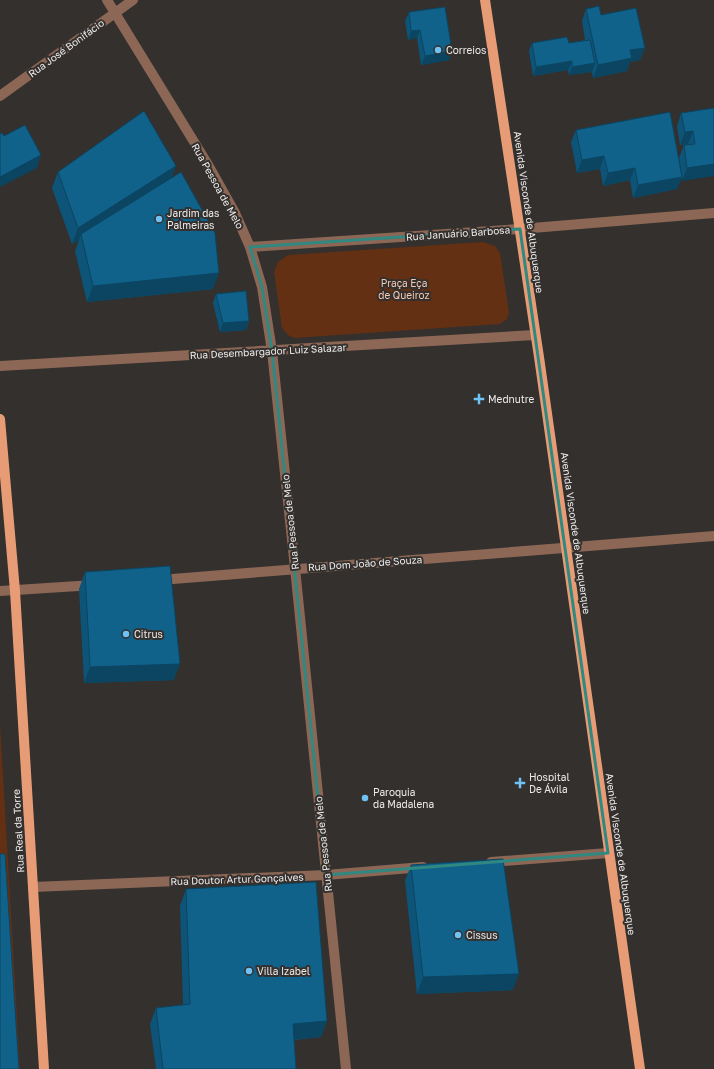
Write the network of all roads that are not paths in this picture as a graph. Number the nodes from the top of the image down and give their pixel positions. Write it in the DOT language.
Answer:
graph roads {
  1 [pos="107,0"];
  2 [pos="132,0"];
  3 [pos="485,0"];
  4 [pos="114,12"];
  5 [pos="0,96"];
  6 [pos="714,213"];
  7 [pos="520,229"];
  8 [pos="250,247"];
  9 [pos="535,335"];
  10 [pos="272,351"];
  11 [pos="0,366"];
  12 [pos="0,419"];
  13 [pos="1,442"];
  14 [pos="714,536"];
  15 [pos="566,548"];
  16 [pos="295,568"];
  17 [pos="150,580"];
  18 [pos="102,584"];
  19 [pos="15,591"];
  20 [pos="0,592"];
  21 [pos="608,853"];
  22 [pos="483,863"];
  23 [pos="436,866"];
  24 [pos="326,875"];
  25 [pos="33,887"];
  26 [pos="44,1069"];
  27 [pos="346,1069"];
  28 [pos="640,1069"];
  1 -- 4 [label="street, Rua Pessoa de Melo"];
  2 -- 4 [label="street, Rua José Bonifácio"];
  3 -- 7 [label="main road, Avenida Visconde de Albuquerque"];
  4 -- 5 [label="street, Rua José Bonifácio"];
  4 -- 8 [label="street, Rua Pessoa de Melo"];
  6 -- 7 [label="street, Rua Januário Barbosa"];
  7 -- 8 [label="street, Rua Januário Barbosa"];
  7 -- 9 [label="main road, Avenida Visconde de Albuquerque"];
  8 -- 10 [label="street, Rua Pessoa de Melo"];
  9 -- 10 [label="street, Rua Desembargador Luiz Salazar"];
  9 -- 15 [label="main road, Avenida Visconde de Albuquerque"];
  10 -- 11 [label="street, Rua Desembargador Luiz Salazar"];
  10 -- 16 [label="street, Rua Pessoa de Melo"];
  12 -- 13 [label="main road, Rua Real da Torre"];
  13 -- 19 [label="main road, Rua Real da Torre"];
  14 -- 15 [label="street, Rua Dom João de Souza"];
  15 -- 16 [label="street, Rua Dom João de Souza"];
  15 -- 21 [label="main road, Avenida Visconde de Albuquerque"];
  16 -- 17 [label="street, Rua Dom João de Souza"];
  16 -- 24 [label="street, Rua Pessoa de Melo"];
  18 -- 19 [label="street"];
  19 -- 20 [label="street"];
  19 -- 25 [label="main road, Rua Real da Torre"];
  21 -- 22 [label="street"];
  21 -- 28 [label="main road, Avenida Visconde de Albuquerque"];
  23 -- 24 [label="street, Rua Doutor Artur Gonçalves"];
  24 -- 25 [label="street, Rua Doutor Artur Gonçalves"];
  24 -- 27 [label="street, Rua Pessoa de Melo"];
  25 -- 26 [label="main road, Rua Real da Torre"];
}
